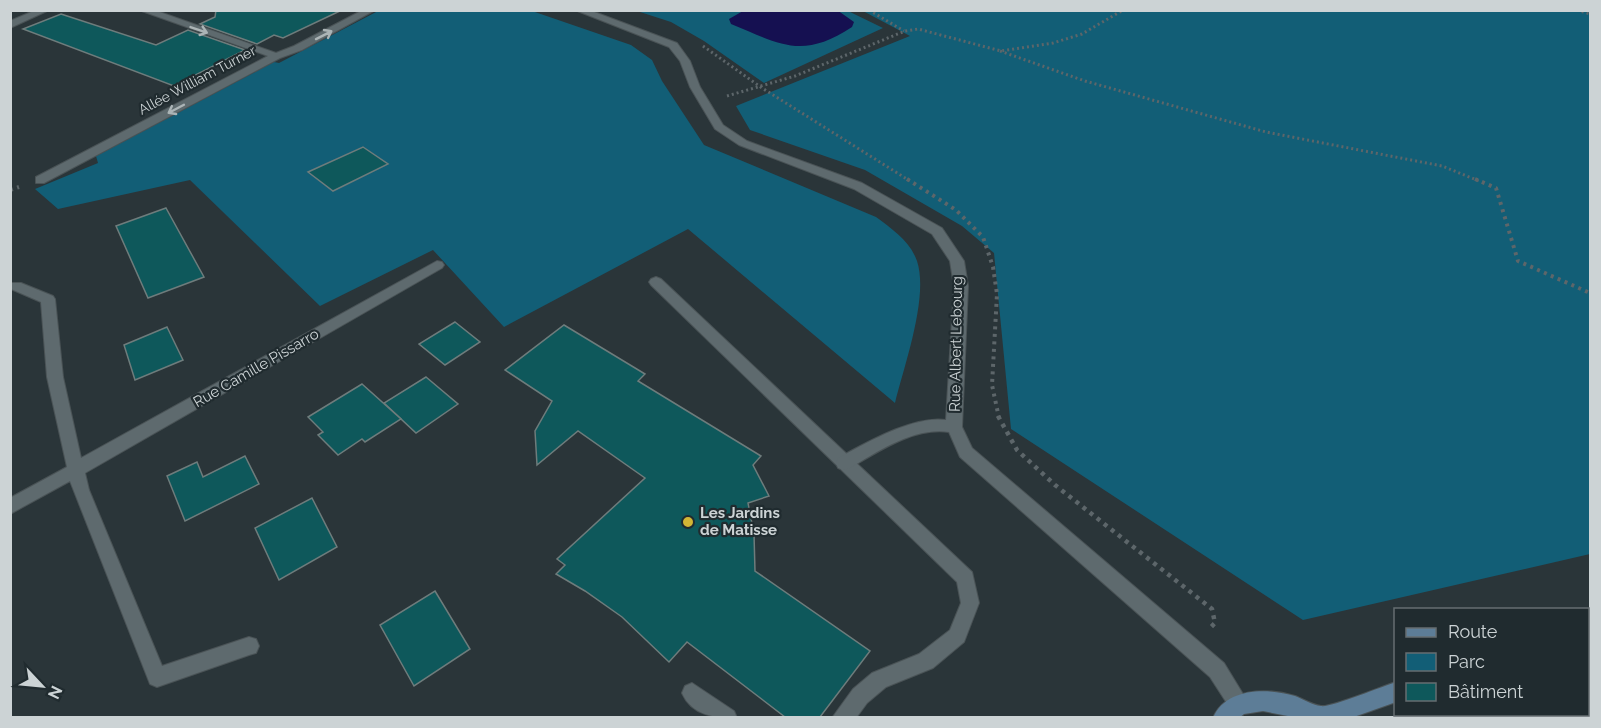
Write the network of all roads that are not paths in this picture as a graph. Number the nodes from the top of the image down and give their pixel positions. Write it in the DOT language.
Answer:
graph roads {
  1 [pos="45,10"];
  2 [pos="144,10"];
  3 [pos="371,10"];
  4 [pos="579,10"];
  5 [pos="10,25"];
  6 [pos="276,56"];
  7 [pos="40,180"];
  8 [pos="437,265"];
  9 [pos="656,282"];
  10 [pos="16,286"];
  11 [pos="954,427"];
  12 [pos="844,463"];
  13 [pos="75,470"];
  14 [pos="10,507"];
  15 [pos="249,646"];
  16 [pos="1394,692"];
  17 [pos="692,693"];
  18 [pos="1239,704"];
  19 [pos="727,717"];
  20 [pos="842,717"];
  21 [pos="1222,717"];
  22 [pos="1323,717"];
  1 -- 5 [label="street"];
  2 -- 6 [label="street, Allée William Turner, one-way"];
  6 -- 3 [label="street, one-way"];
  4 -- 11 [label="street, Rue Albert Lebourg"];
  6 -- 7 [label="street, Allée William Turner, one-way"];
  8 -- 13 [label="street, Rue Camille Pissarro"];
  9 -- 12 [label="street"];
  10 -- 13 [label="street"];
  11 -- 12 [label="street"];
  11 -- 18 [label="street, Rue Albert Lebourg"];
  12 -- 20 [label="street"];
  13 -- 14 [label="street, Rue Camille Pissarro"];
  13 -- 15 [label="street"];
  16 -- 22 [label="street"];
  17 -- 19 [label="street"];
  18 -- 21 [label="street"];
  18 -- 22 [label="street"];
}
